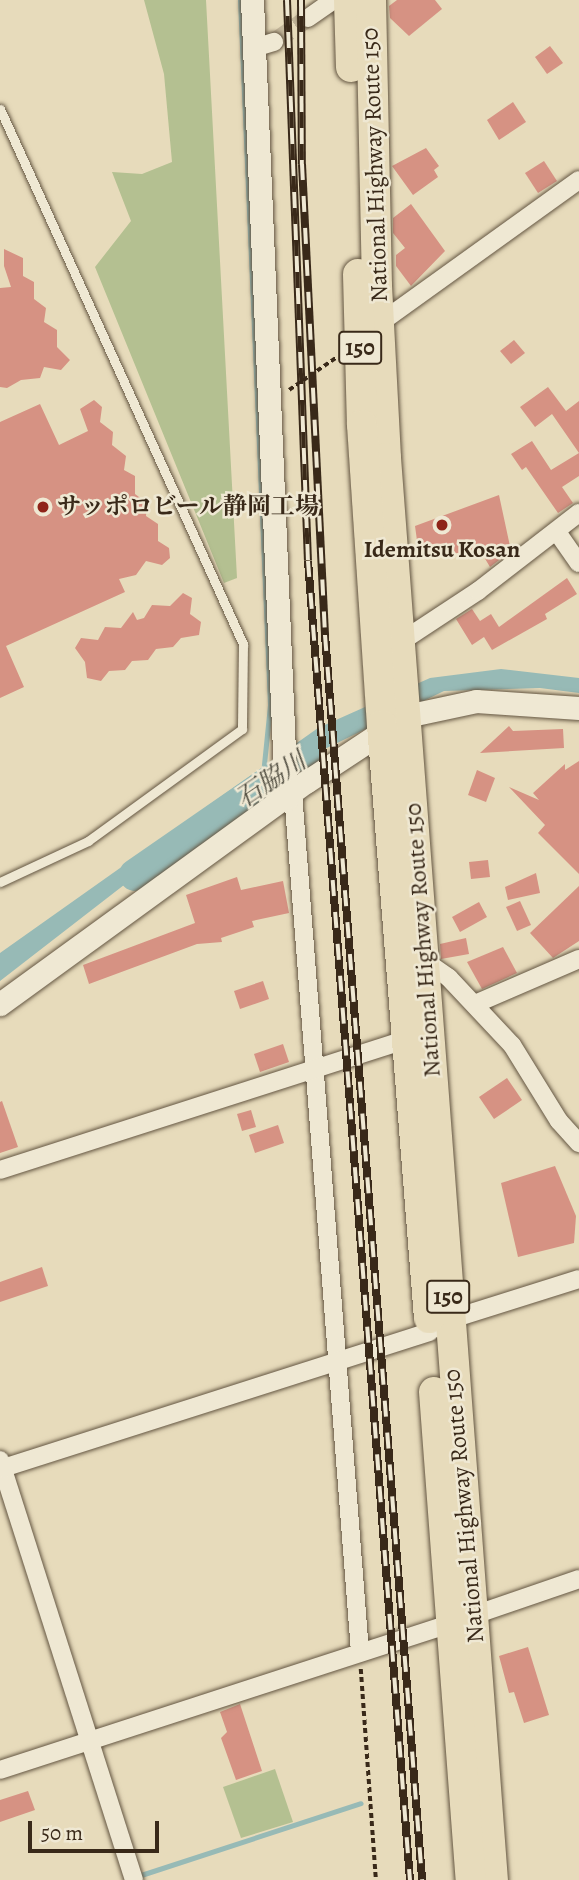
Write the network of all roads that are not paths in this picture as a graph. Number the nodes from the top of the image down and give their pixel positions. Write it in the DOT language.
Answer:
graph roads {
  1 [pos="252,0"];
  2 [pos="334,0"];
  3 [pos="349,0"];
  4 [pos="371,0"];
  5 [pos="309,18"];
  6 [pos="0,109"];
  7 [pos="579,180"];
  8 [pos="380,323"];
  9 [pos="579,513"];
  10 [pos="557,532"];
  11 [pos="579,563"];
  12 [pos="402,641"];
  13 [pos="579,708"];
  14 [pos="394,711"];
  15 [pos="289,796"];
  16 [pos="0,882"];
  17 [pos="579,959"];
  18 [pos="425,961"];
  19 [pos="0,1004"];
  20 [pos="475,1004"];
  21 [pos="407,1039"];
  22 [pos="315,1067"];
  23 [pos="579,1143"];
  24 [pos="0,1170"];
  25 [pos="579,1279"];
  26 [pos="440,1326"];
  27 [pos="337,1361"];
  28 [pos="1,1465"];
  29 [pos="579,1579"];
  30 [pos="463,1619"];
  31 [pos="360,1653"];
  32 [pos="90,1741"];
  33 [pos="0,1770"];
  34 [pos="134,1880"];
  35 [pos="471,1880"];
  36 [pos="493,1880"];
  1 -- 15 [label="street"];
  2 -- 5 [label="street"];
  3 -- 14 [label="highway, National Highway Route 150 / 150"];
  4 -- 8 [label="highway, National Highway Route 150 / 150"];
  6 -- 16 [label="lane"];
  7 -- 8 [label="street"];
  8 -- 12 [label="highway, National Highway Route 150 / 150"];
  9 -- 10 [label="street"];
  10 -- 11 [label="street"];
  10 -- 12 [label="street"];
  12 -- 14 [label="highway, National Highway Route 150 / 150"];
  13 -- 14 [label="street"];
  14 -- 15 [label="street"];
  14 -- 18 [label="highway, National Highway Route 150 / 150"];
  14 -- 21 [label="highway, National Highway Route 150 / 150"];
  15 -- 19 [label="street"];
  15 -- 22 [label="street"];
  17 -- 20 [label="street"];
  18 -- 20 [label="street"];
  18 -- 26 [label="highway, National Highway Route 150 / 150"];
  20 -- 23 [label="street"];
  21 -- 22 [label="street"];
  21 -- 26 [label="highway, National Highway Route 150 / 150"];
  22 -- 24 [label="street"];
  22 -- 27 [label="street"];
  25 -- 26 [label="street"];
  26 -- 27 [label="street"];
  26 -- 30 [label="highway, National Highway Route 150 / 150"];
  27 -- 28 [label="street"];
  27 -- 31 [label="street"];
  28 -- 32 [label="street"];
  29 -- 30 [label="street"];
  30 -- 31 [label="street"];
  30 -- 35 [label="highway, National Highway Route 150 / 150"];
  30 -- 36 [label="highway, National Highway Route 150 / 150"];
  31 -- 32 [label="street"];
  32 -- 33 [label="street"];
  32 -- 34 [label="street"];
}
